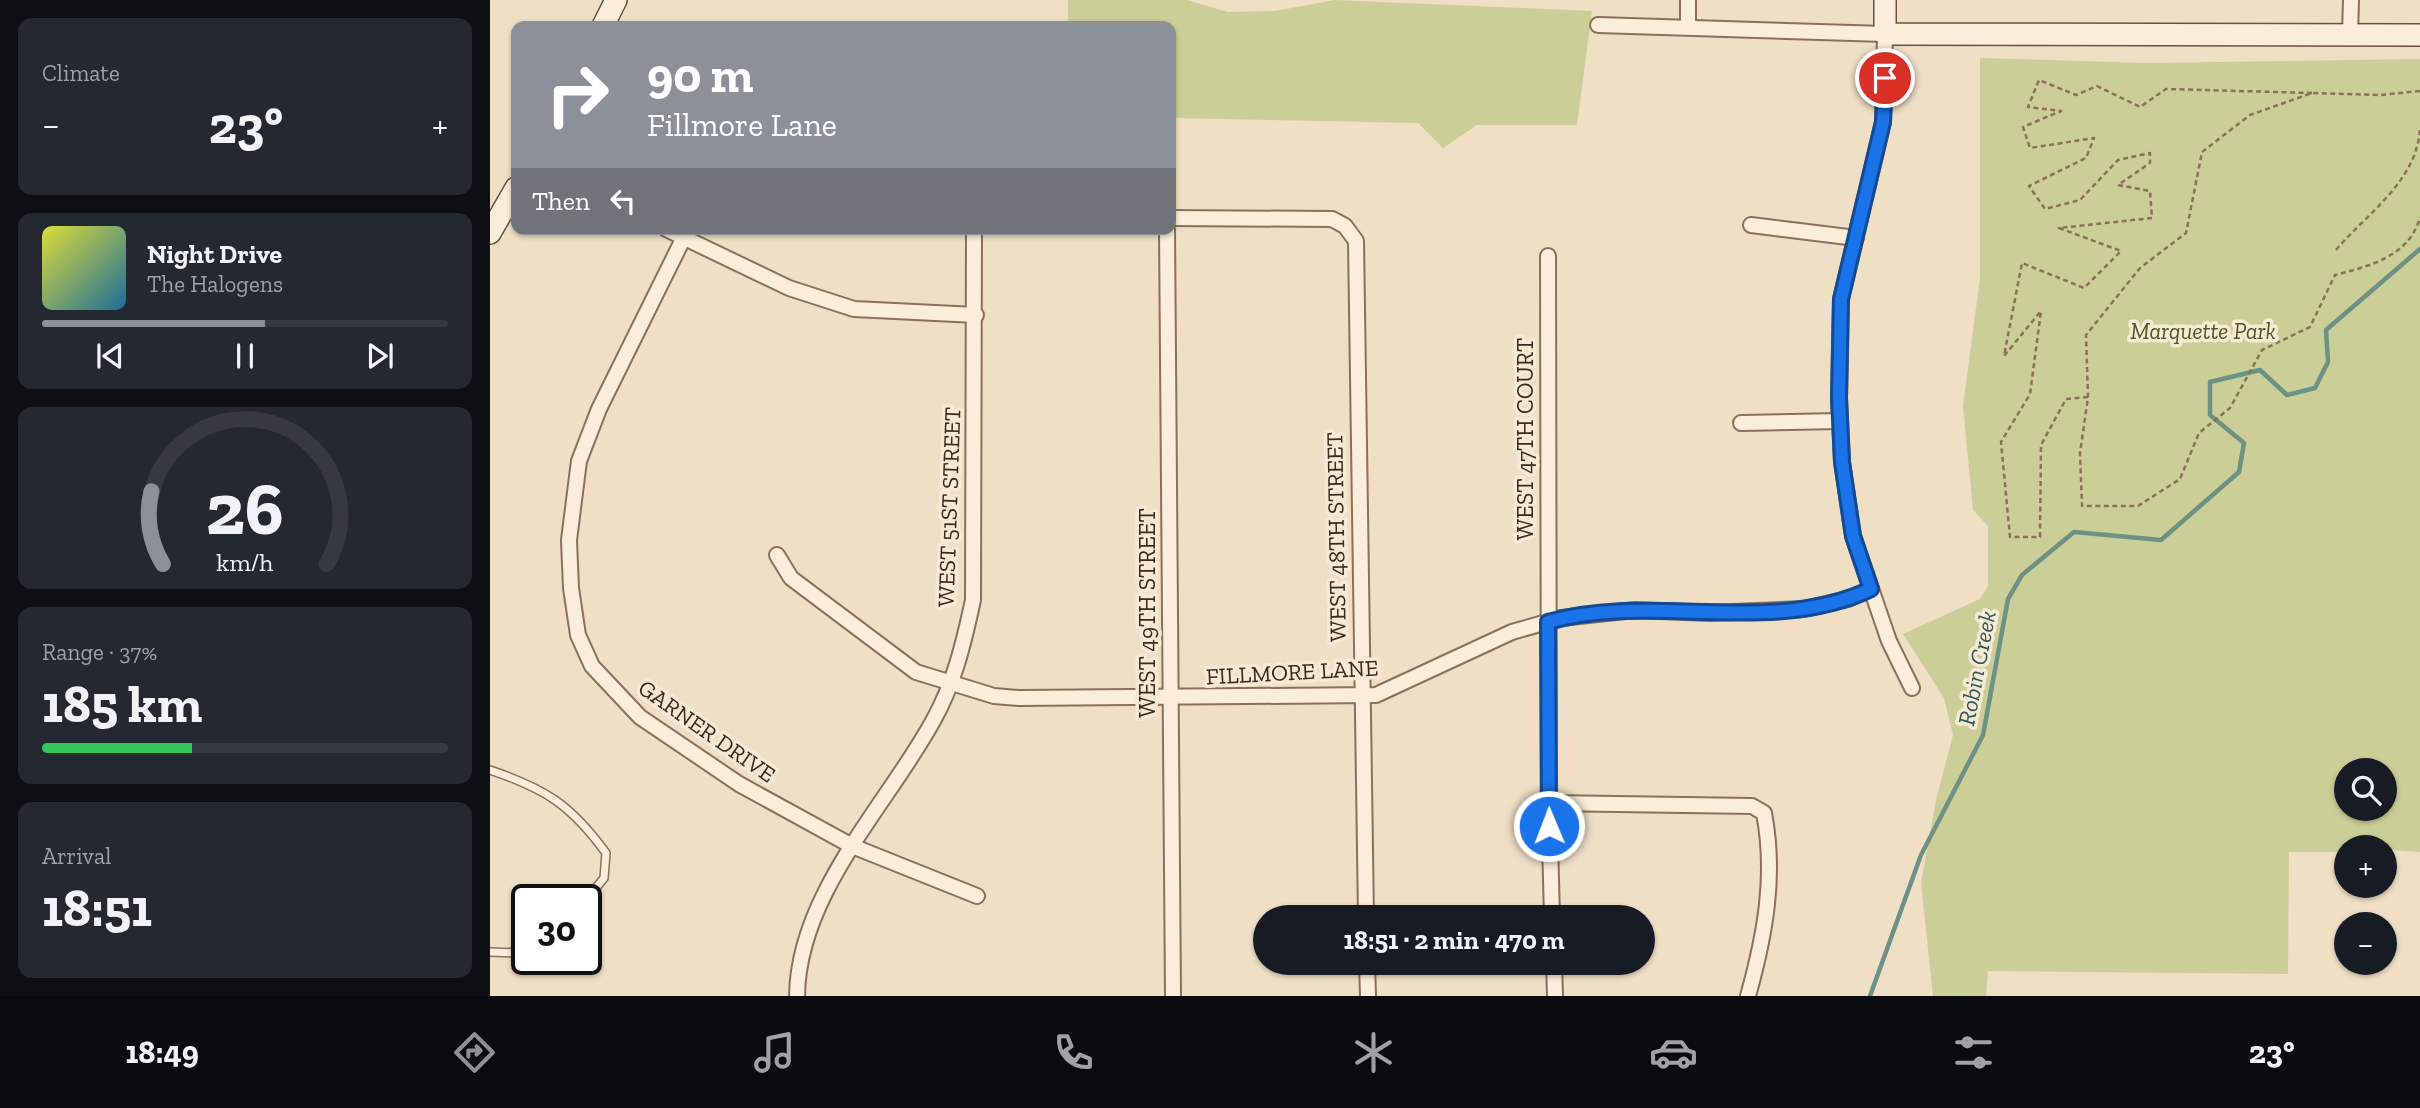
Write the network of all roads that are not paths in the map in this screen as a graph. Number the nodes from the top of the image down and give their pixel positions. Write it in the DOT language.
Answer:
graph roads {
  1 [pos="616,0"];
  2 [pos="1688,0"];
  3 [pos="1885,0"];
  4 [pos="2351,0"];
  5 [pos="606,21"];
  6 [pos="1598,25"];
  7 [pos="1688,27"];
  8 [pos="1885,34"];
  9 [pos="2350,34"];
  10 [pos="2420,35"];
  11 [pos="511,197"];
  12 [pos="1176,218"];
  13 [pos="1751,225"];
  14 [pos="490,233"];
  15 [pos="685,235"];
  16 [pos="690,235"];
  17 [pos="974,235"];
  18 [pos="1167,235"];
  19 [pos="1856,238"];
  20 [pos="1548,256"];
  21 [pos="976,315"];
  22 [pos="1840,421"];
  23 [pos="1741,423"];
  24 [pos="777,555"];
  25 [pos="1871,589"];
  26 [pos="1548,622"];
  27 [pos="949,684"];
  28 [pos="1912,688"];
  29 [pos="1361,695"];
  30 [pos="1171,699"];
  31 [pos="490,770"];
  32 [pos="1549,803"];
  33 [pos="852,846"];
  34 [pos="599,884"];
  35 [pos="977,896"];
  36 [pos="1366,905"];
  37 [pos="1552,905"];
  38 [pos="490,952"];
  39 [pos="511,953"];
  40 [pos="1367,975"];
  41 [pos="1554,975"];
  42 [pos="797,996"];
  43 [pos="1173,996"];
  44 [pos="1368,996"];
  45 [pos="1555,996"];
  46 [pos="1748,996"];
  1 -- 5 [label="street"];
  2 -- 7 [label="street"];
  3 -- 8 [label="street"];
  4 -- 9 [label="street"];
  6 -- 7 [label="street"];
  7 -- 8 [label="street"];
  8 -- 9 [label="street"];
  8 -- 19 [label="street"];
  9 -- 10 [label="street"];
  11 -- 14 [label="street"];
  12 -- 29 [label="street, WEST 48TH STREET"];
  13 -- 19 [label="street"];
  15 -- 33 [label="street, GARNER DRIVE"];
  16 -- 21 [label="street"];
  17 -- 21 [label="street, WEST 51ST STREET"];
  18 -- 30 [label="street, WEST 49TH STREET"];
  19 -- 22 [label="street"];
  20 -- 26 [label="street, WEST 47TH COURT"];
  21 -- 27 [label="street, WEST 51ST STREET"];
  22 -- 23 [label="street"];
  22 -- 25 [label="street"];
  24 -- 27 [label="street, FILLMORE LANE"];
  25 -- 26 [label="street, FILLMORE LANE"];
  25 -- 28 [label="street"];
  26 -- 29 [label="street, FILLMORE LANE"];
  26 -- 32 [label="street, WEST 47TH COURT"];
  27 -- 30 [label="street, FILLMORE LANE"];
  27 -- 33 [label="street, WEST 51ST STREET"];
  29 -- 30 [label="street, FILLMORE LANE"];
  29 -- 36 [label="street, WEST 48TH STREET"];
  30 -- 43 [label="street, WEST 49TH STREET"];
  31 -- 34 [label="lane"];
  32 -- 37 [label="street, WEST 47TH COURT"];
  32 -- 46 [label="street"];
  33 -- 35 [label="street, GARNER DRIVE"];
  33 -- 42 [label="street, WEST 51ST STREET"];
  38 -- 39 [label="lane"];
  40 -- 44 [label="street"];
  41 -- 45 [label="street"];
}
